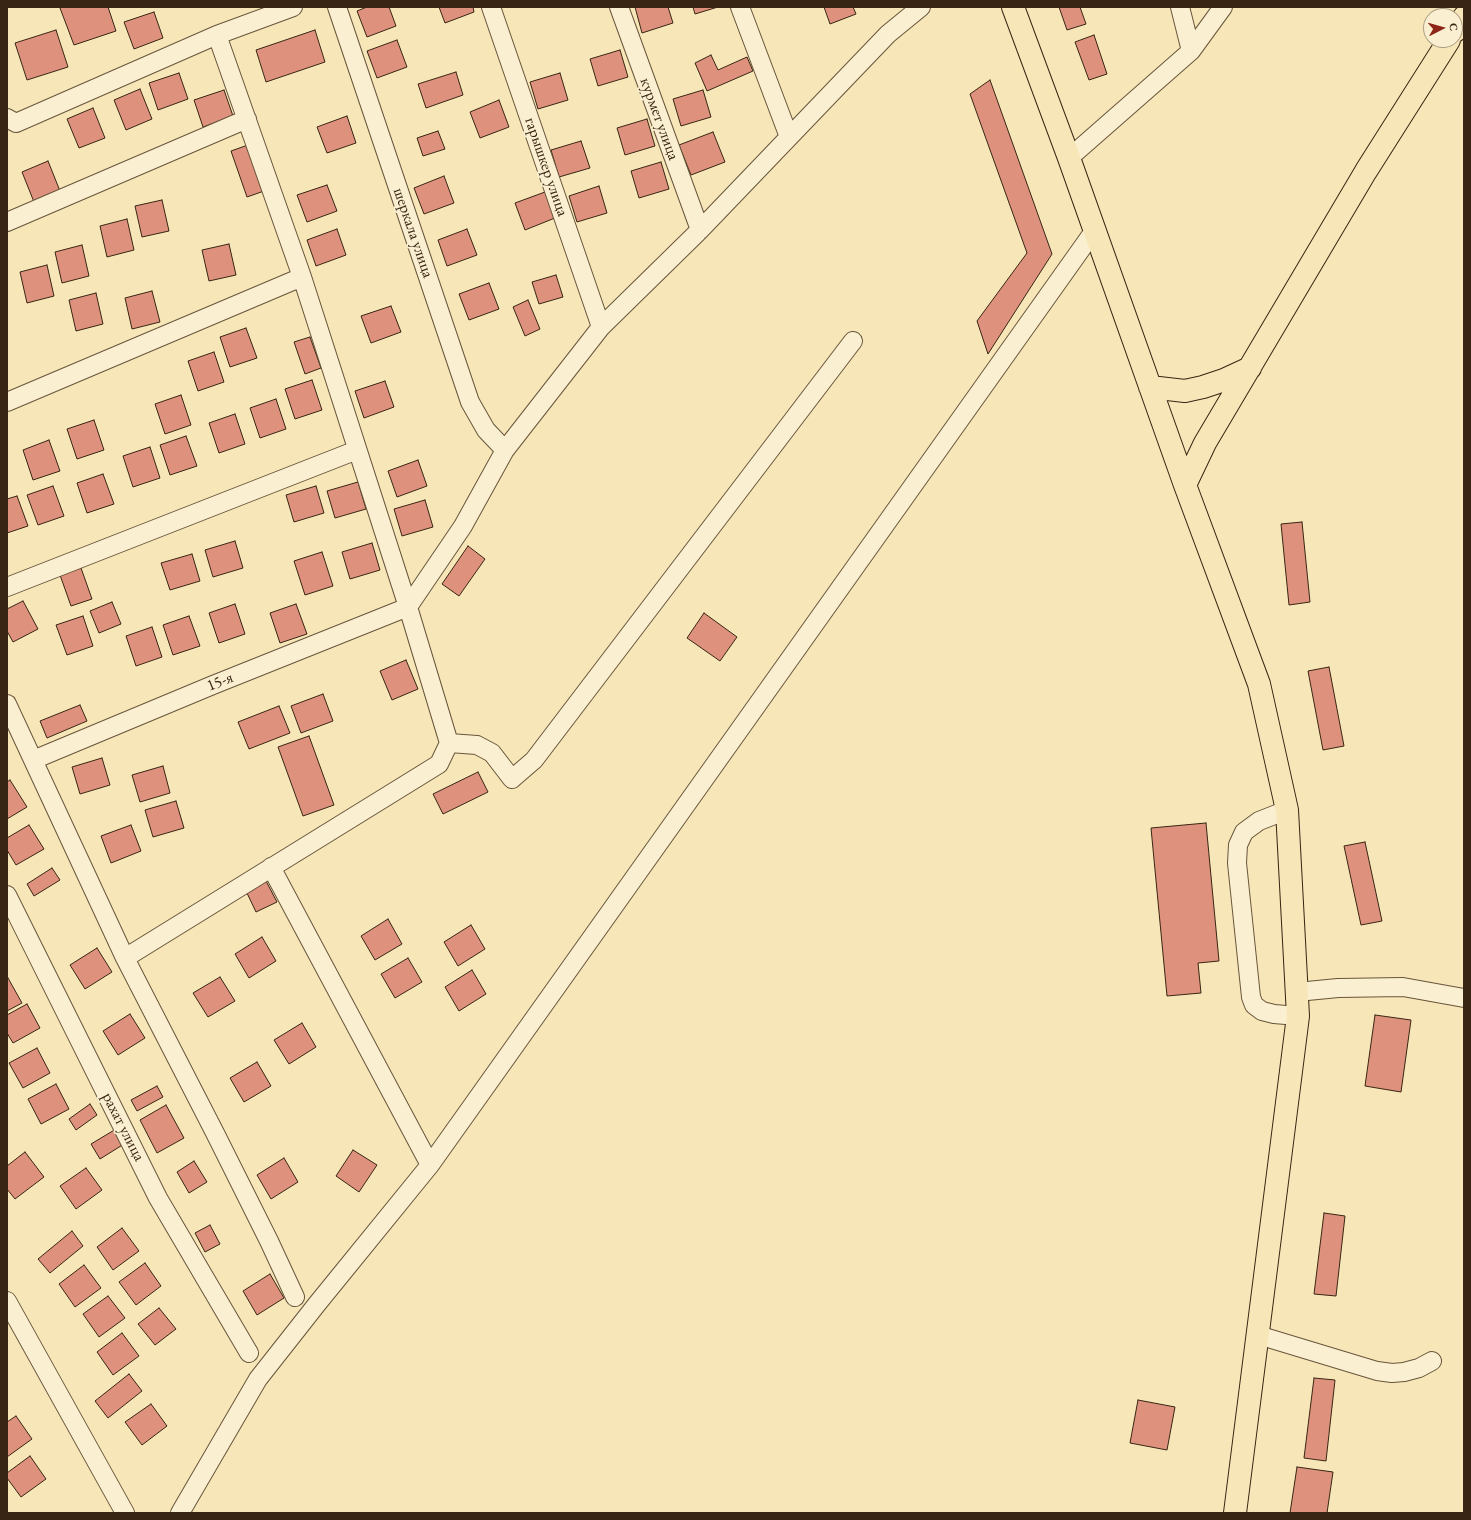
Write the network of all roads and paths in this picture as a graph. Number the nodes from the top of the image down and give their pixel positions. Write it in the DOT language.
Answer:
graph roads {
  1 [pos="293,7"];
  2 [pos="337,7"];
  3 [pos="491,7"];
  4 [pos="619,7"];
  5 [pos="740,7"];
  6 [pos="921,7"];
  7 [pos="1013,7"];
  8 [pos="1180,7"];
  9 [pos="1223,7"];
  10 [pos="217,35"];
  11 [pos="1444,48"];
  12 [pos="1191,51"];
  13 [pos="7,118"];
  14 [pos="247,119"];
  15 [pos="789,138"];
  16 [pos="1069,158"];
  17 [pos="7,222"];
  18 [pos="700,230"];
  19 [pos="1094,231"];
  20 [pos="302,277"];
  21 [pos="601,327"];
  22 [pos="853,340"];
  23 [pos="1250,368"];
  24 [pos="1150,387"];
  25 [pos="7,402"];
  26 [pos="357,450"];
  27 [pos="505,450"];
  28 [pos="1185,485"];
  29 [pos="7,587"];
  30 [pos="408,607"];
  31 [pos="7,704"];
  32 [pos="449,743"];
  33 [pos="33,760"];
  34 [pos="1287,810"];
  35 [pos="272,867"];
  36 [pos="7,896"];
  37 [pos="125,958"];
  38 [pos="1297,992"];
  39 [pos="1464,998"];
  40 [pos="1298,1016"];
  41 [pos="430,1165"];
  42 [pos="295,1297"];
  43 [pos="7,1301"];
  44 [pos="1258,1335"];
  45 [pos="249,1353"];
  46 [pos="1432,1361"];
  47 [pos="125,1513"];
  48 [pos="180,1513"];
  49 [pos="1234,1513"];
  1 -- 10 [label="street"];
  2 -- 27 [label="street, шеркала улица"];
  3 -- 21 [label="street, гарышкер улица"];
  4 -- 18 [label="street, курмет улица"];
  5 -- 15 [label="street"];
  6 -- 15 [label="street"];
  7 -- 16 [label="main road"];
  8 -- 12 [label="street"];
  9 -- 12 [label="street"];
  10 -- 13 [label="street"];
  10 -- 14 [label="street"];
  11 -- 23 [label="main road"];
  12 -- 16 [label="street"];
  14 -- 17 [label="street"];
  14 -- 20 [label="street"];
  15 -- 18 [label="street"];
  16 -- 19 [label="main road"];
  18 -- 21 [label="street"];
  19 -- 24 [label="main road"];
  19 -- 41 [label="street"];
  20 -- 25 [label="street"];
  20 -- 26 [label="street"];
  21 -- 27 [label="street"];
  22 -- 32 [label="street"];
  23 -- 24 [label="main road"];
  23 -- 28 [label="main road"];
  24 -- 28 [label="main road"];
  26 -- 29 [label="street"];
  26 -- 30 [label="street"];
  27 -- 30 [label="street"];
  28 -- 34 [label="main road"];
  30 -- 32 [label="street"];
  30 -- 33 [label="street, 15-я"];
  31 -- 33 [label="street"];
  32 -- 35 [label="street"];
  33 -- 37 [label="street"];
  34 -- 38 [label="main road"];
  34 -- 40 [label="street"];
  35 -- 37 [label="street"];
  35 -- 41 [label="street"];
  36 -- 45 [label="street, рахат улица"];
  37 -- 42 [label="street"];
  38 -- 39 [label="street"];
  38 -- 40 [label="main road"];
  40 -- 44 [label="main road"];
  41 -- 48 [label="street"];
  43 -- 47 [label="street"];
  44 -- 46 [label="street"];
  44 -- 49 [label="main road"];
}
